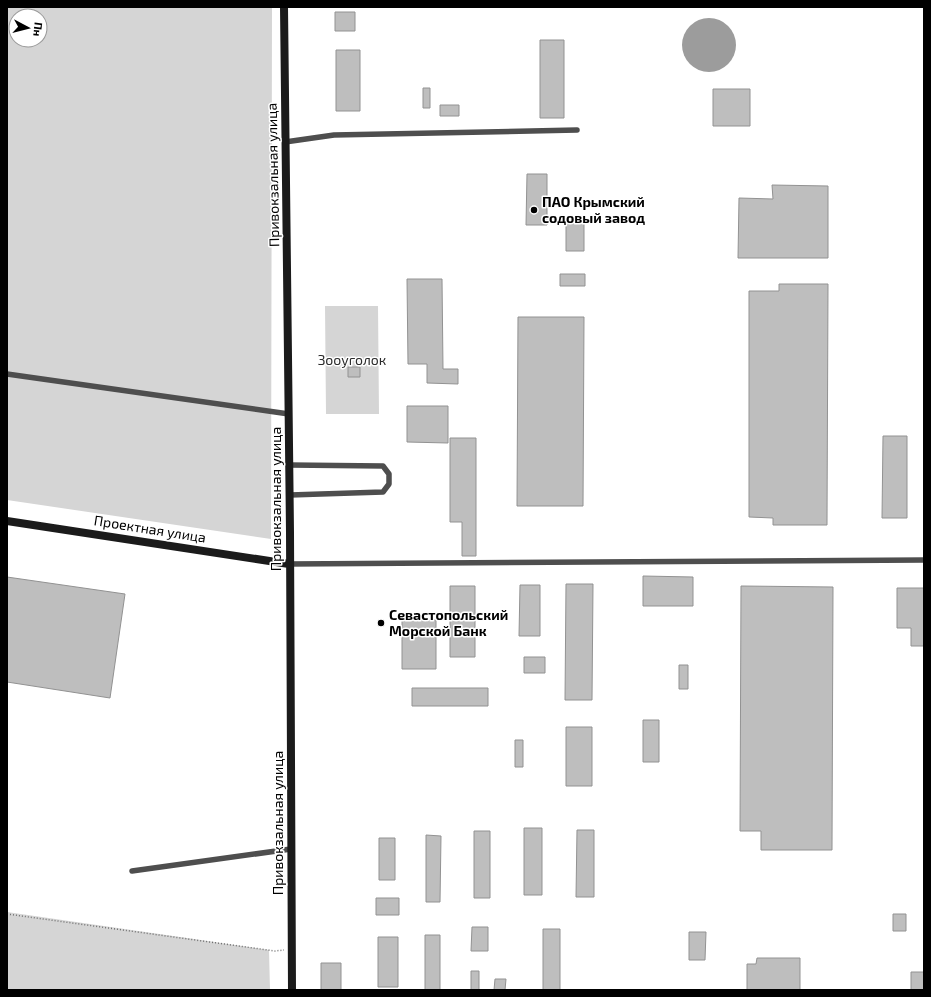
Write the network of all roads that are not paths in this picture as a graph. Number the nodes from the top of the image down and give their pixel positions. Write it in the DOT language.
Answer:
graph roads {
  1 [pos="284,7"];
  2 [pos="577,130"];
  3 [pos="285,142"];
  4 [pos="7,374"];
  5 [pos="289,414"];
  6 [pos="289,465"];
  7 [pos="290,495"];
  8 [pos="7,521"];
  9 [pos="924,560"];
  10 [pos="289,564"];
  11 [pos="291,848"];
  12 [pos="132,872"];
  13 [pos="292,990"];
  1 -- 3 [label="main road, Привокзальная улица"];
  2 -- 3 [label="lane"];
  3 -- 5 [label="main road, Привокзальная улица"];
  4 -- 5 [label="lane"];
  5 -- 6 [label="main road, Привокзальная улица"];
  6 -- 7 [label="main road, Привокзальная улица"];
  6 -- 7 [label="lane"];
  7 -- 10 [label="main road, Привокзальная улица"];
  8 -- 10 [label="main road, Проектная улица"];
  9 -- 10 [label="lane"];
  10 -- 11 [label="main road, Привокзальная улица"];
  11 -- 12 [label="lane"];
  11 -- 13 [label="main road, Привокзальная улица"];
}
